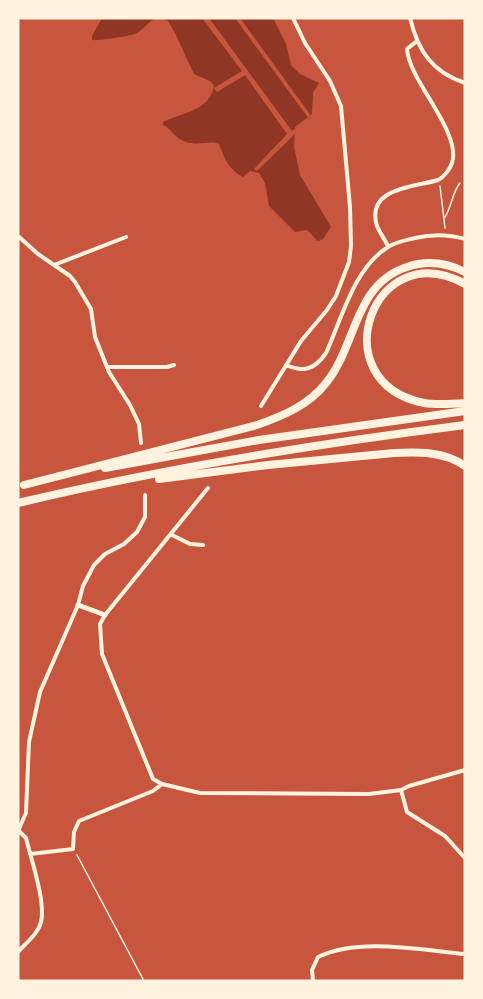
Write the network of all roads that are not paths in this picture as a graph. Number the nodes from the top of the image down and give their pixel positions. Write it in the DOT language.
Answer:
graph roads {
  1 [pos="293,18"];
  2 [pos="410,18"];
  3 [pos="417,41"];
  4 [pos="465,83"];
  5 [pos="18,236"];
  6 [pos="126,237"];
  7 [pos="465,239"];
  8 [pos="388,246"];
  9 [pos="53,265"];
  10 [pos="465,272"];
  11 [pos="465,284"];
  12 [pos="174,365"];
  13 [pos="286,365"];
  14 [pos="108,367"];
  15 [pos="465,403"];
  16 [pos="261,406"];
  17 [pos="465,411"];
  18 [pos="465,426"];
  19 [pos="141,443"];
  20 [pos="465,466"];
  21 [pos="21,486"];
  22 [pos="208,488"];
  23 [pos="145,495"];
  24 [pos="27,501"];
  25 [pos="18,503"];
  26 [pos="172,535"];
  27 [pos="202,545"];
  28 [pos="78,605"];
  29 [pos="105,615"];
  30 [pos="465,771"];
  31 [pos="162,784"];
  32 [pos="401,790"];
  33 [pos="18,831"];
  34 [pos="30,854"];
  35 [pos="465,858"];
  36 [pos="18,952"];
  37 [pos="465,954"];
  38 [pos="313,981"];
  1 -- 13 [label="street"];
  2 -- 3 [label="street"];
  3 -- 4 [label="street"];
  3 -- 8 [label="street"];
  5 -- 9 [label="street"];
  6 -- 9 [label="street"];
  7 -- 8 [label="street"];
  8 -- 13 [label="street"];
  9 -- 14 [label="street"];
  10 -- 21 [label="highway"];
  11 -- 15 [label="highway"];
  12 -- 14 [label="street"];
  13 -- 16 [label="street"];
  14 -- 19 [label="street"];
  17 -- 21 [label="highway"];
  18 -- 24 [label="highway"];
  20 -- 24 [label="highway"];
  22 -- 26 [label="street"];
  23 -- 28 [label="street"];
  24 -- 25 [label="highway"];
  26 -- 27 [label="street"];
  26 -- 29 [label="street"];
  28 -- 29 [label="street"];
  28 -- 33 [label="street"];
  29 -- 31 [label="street"];
  30 -- 32 [label="street"];
  31 -- 32 [label="street"];
  31 -- 34 [label="street"];
  32 -- 35 [label="street"];
  33 -- 34 [label="street"];
  34 -- 36 [label="street"];
  37 -- 38 [label="street"];
}
